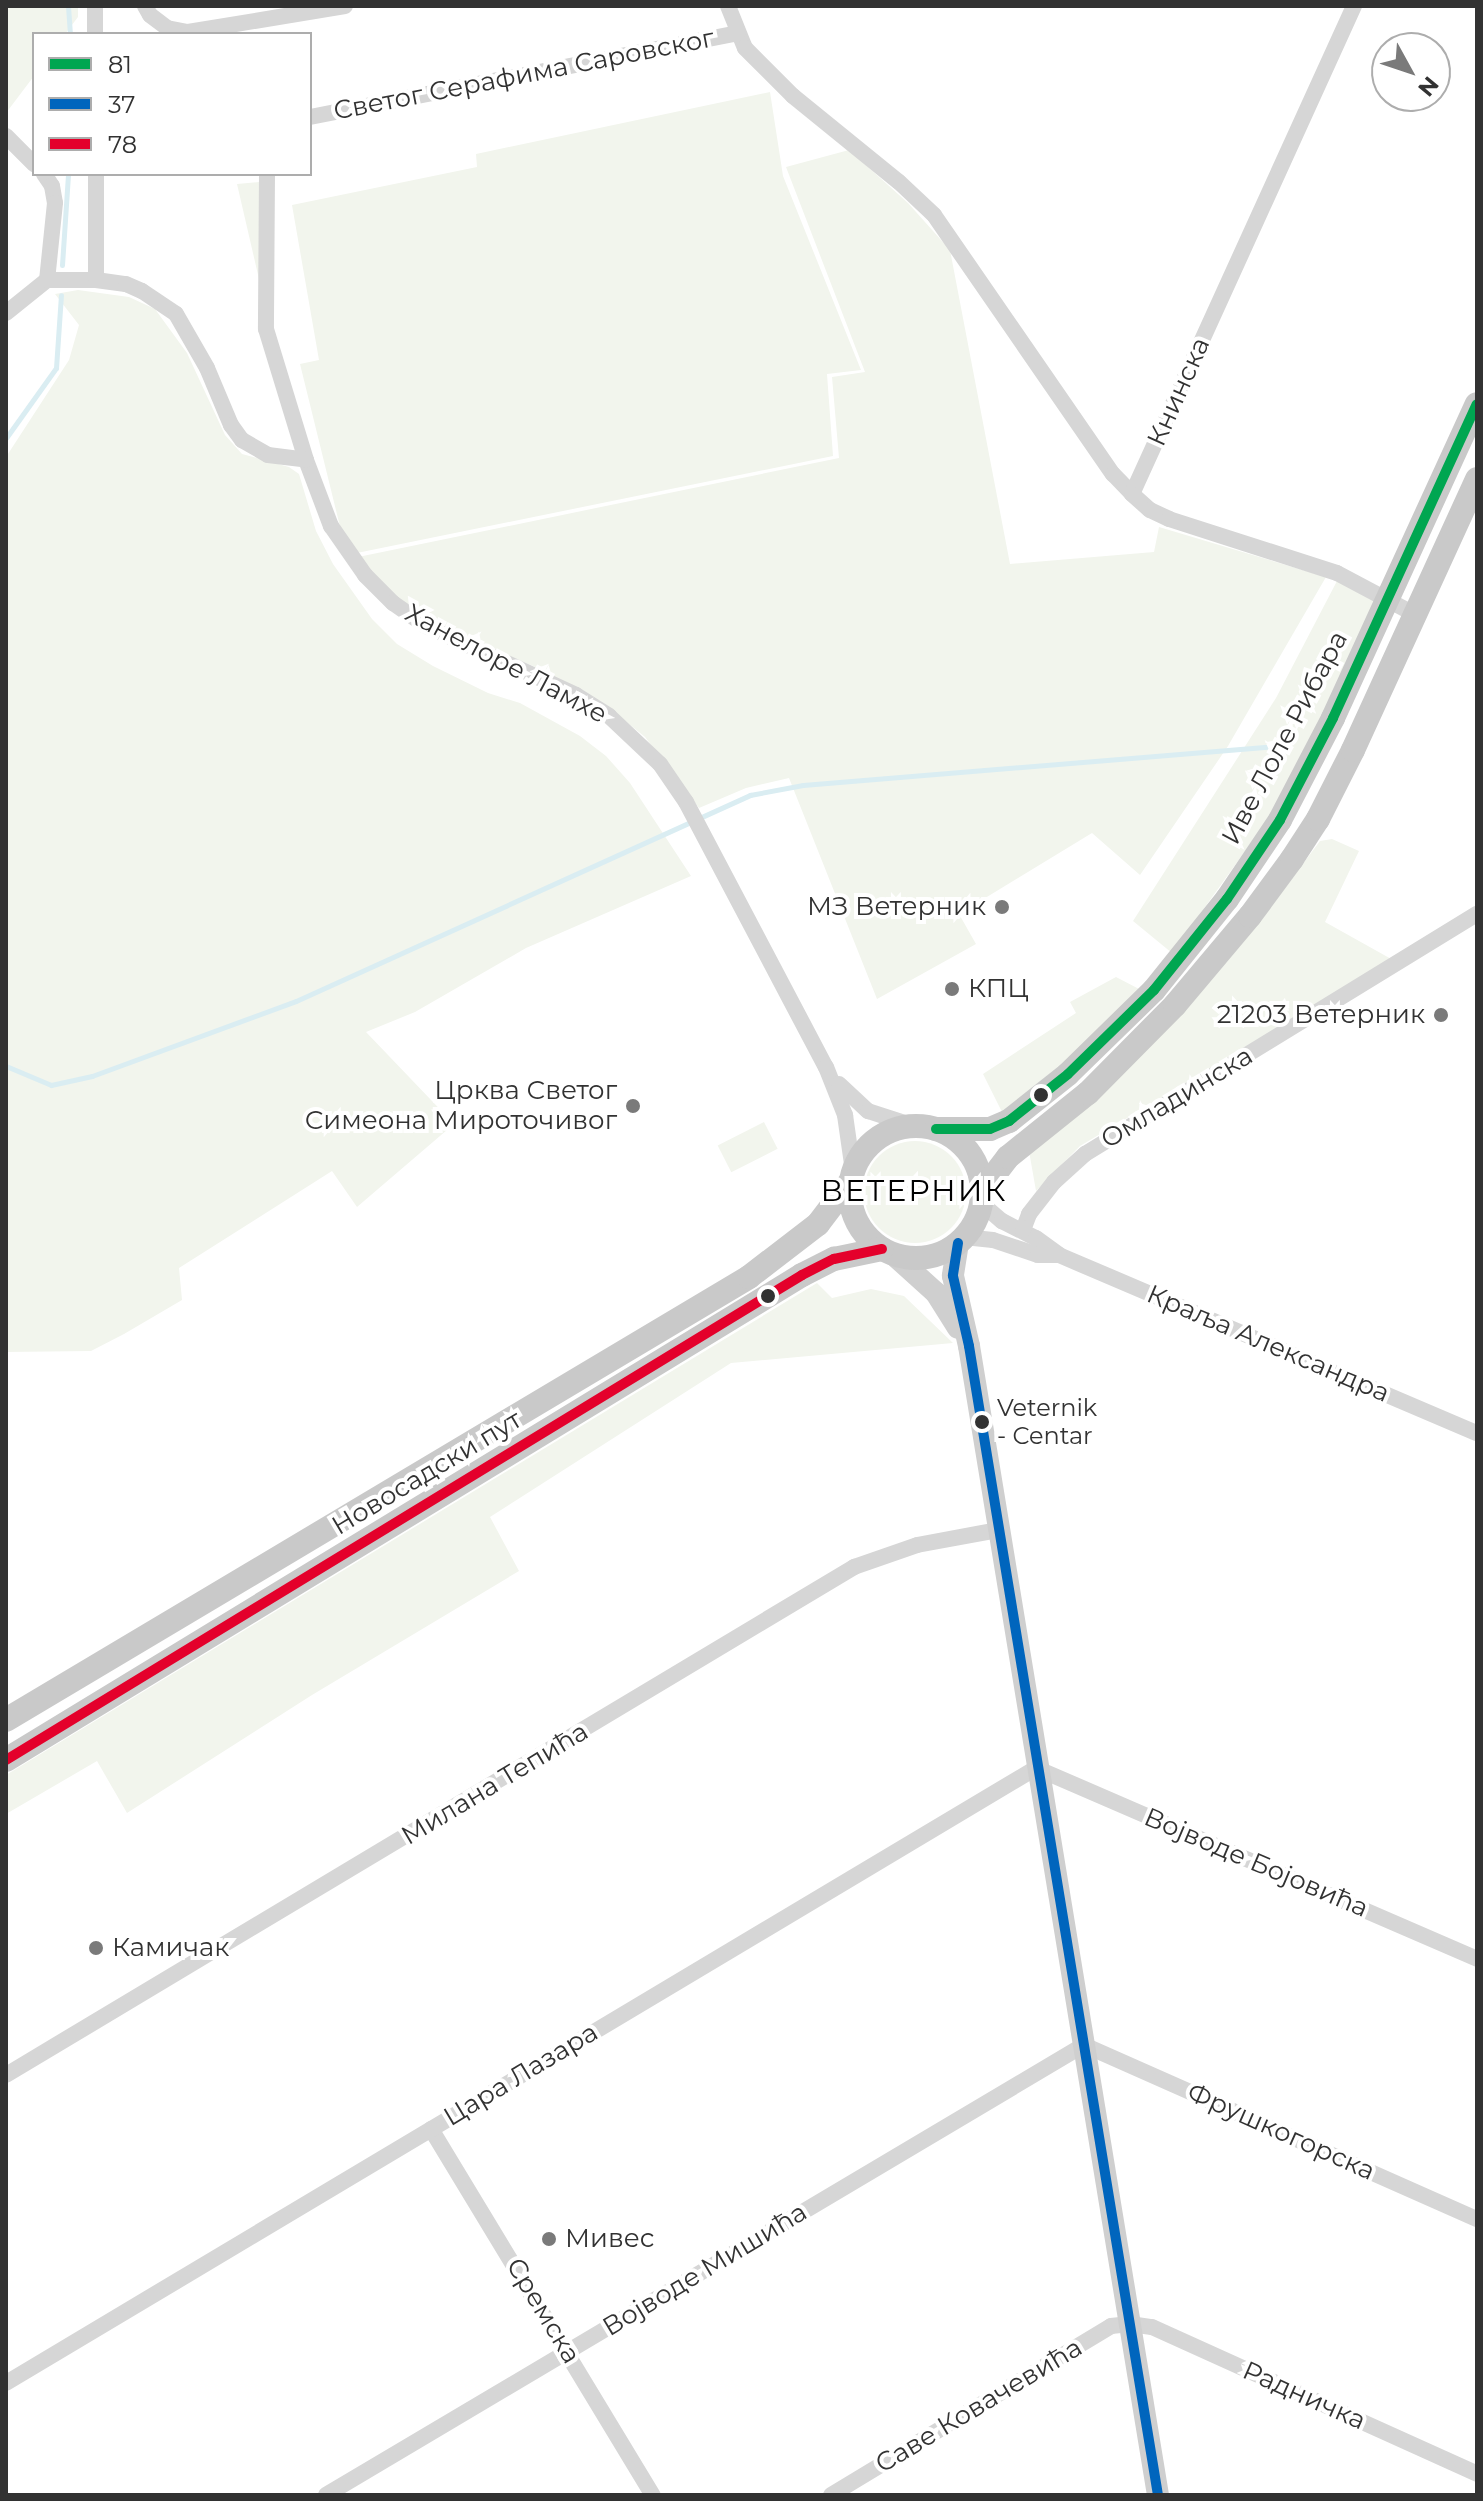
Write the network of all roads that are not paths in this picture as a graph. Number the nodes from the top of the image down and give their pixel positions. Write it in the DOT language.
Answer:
graph roads {
  1 [pos="95,6"];
  2 [pos="145,6"];
  3 [pos="345,6"];
  4 [pos="728,6"];
  5 [pos="1354,6"];
  6 [pos="95,32"];
  7 [pos="738,33"];
  8 [pos="312,117"];
  9 [pos="6,136"];
  10 [pos="32,162"];
  11 [pos="45,176"];
  12 [pos="96,176"];
  13 [pos="267,176"];
  14 [pos="47,280"];
  15 [pos="96,280"];
  16 [pos="6,313"];
  17 [pos="1477,404"];
  18 [pos="306,460"];
  19 [pos="1477,479"];
  20 [pos="1132,494"];
  21 [pos="1388,598"];
  22 [pos="1416,615"];
  23 [pos="1477,914"];
  24 [pos="826,1067"];
  25 [pos="925,1127"];
  26 [pos="852,1176"];
  27 [pos="982,1197"];
  28 [pos="1023,1230"];
  29 [pos="961,1240"];
  30 [pos="888,1252"];
  31 [pos="1059,1255"];
  32 [pos="969,1346"];
  33 [pos="1477,1433"];
  34 [pos="998,1530"];
  35 [pos="6,1720"];
  36 [pos="6,1760"];
  37 [pos="1036,1768"];
  38 [pos="1477,1959"];
  39 [pos="1084,2045"];
  40 [pos="6,2075"];
  41 [pos="431,2129"];
  42 [pos="1477,2219"];
  43 [pos="1130,2324"];
  44 [pos="568,2352"];
  45 [pos="6,2383"];
  46 [pos="1477,2474"];
  47 [pos="326,2495"];
  48 [pos="653,2495"];
  49 [pos="831,2495"];
  50 [pos="1158,2495"];
  1 -- 6 [label="street"];
  2 -- 3 [label="street"];
  4 -- 7 [label="street"];
  5 -- 20 [label="street, Книнска"];
  7 -- 8 [label="street, Светог Серафима Саровског"];
  7 -- 20 [label="street"];
  9 -- 10 [label="street"];
  11 -- 14 [label="street"];
  12 -- 15 [label="street"];
  13 -- 18 [label="street, Ханелоре Ламхе"];
  14 -- 15 [label="street"];
  14 -- 16 [label="street"];
  15 -- 18 [label="street"];
  17 -- 21 [label="main road, Иве Лоле Рибара"];
  18 -- 24 [label="street, Ханелоре Ламхе"];
  19 -- 22 [label="main road"];
  20 -- 21 [label="street"];
  21 -- 22 [label="street"];
  21 -- 25 [label="main road, Иве Лоле Рибара"];
  22 -- 27 [label="main road"];
  23 -- 28 [label="street, Омладинска"];
  24 -- 25 [label="street, Ханелоре Ламхе"];
  24 -- 26 [label="street, Ханелоре Ламхе"];
  25 -- 26 [label="main road"];
  25 -- 27 [label="main road"];
  26 -- 30 [label="main road"];
  26 -- 35 [label="main road, Новосадски пут"];
  27 -- 28 [label="street"];
  27 -- 29 [label="main road"];
  28 -- 31 [label="street"];
  29 -- 30 [label="main road"];
  29 -- 31 [label="street"];
  29 -- 32 [label="street"];
  30 -- 32 [label="street"];
  30 -- 36 [label="main road, Новосадски пут"];
  31 -- 33 [label="street, Краља Александра"];
  32 -- 34 [label="street"];
  34 -- 37 [label="street"];
  34 -- 40 [label="street, Милана Тепића"];
  37 -- 38 [label="street, Војводе Бојовића"];
  37 -- 39 [label="street"];
  37 -- 41 [label="street, Цара Лазара"];
  39 -- 42 [label="street, Фрушкогорска"];
  39 -- 43 [label="street"];
  39 -- 44 [label="street, Војводе Мишића"];
  41 -- 44 [label="street, Сремска"];
  41 -- 45 [label="street, Цара Лазара"];
  43 -- 46 [label="street, Радничка"];
  43 -- 49 [label="street, Саве Ковачевића"];
  43 -- 50 [label="street"];
  44 -- 47 [label="street, Војводе Мишића"];
  44 -- 48 [label="street, Сремска"];
}
